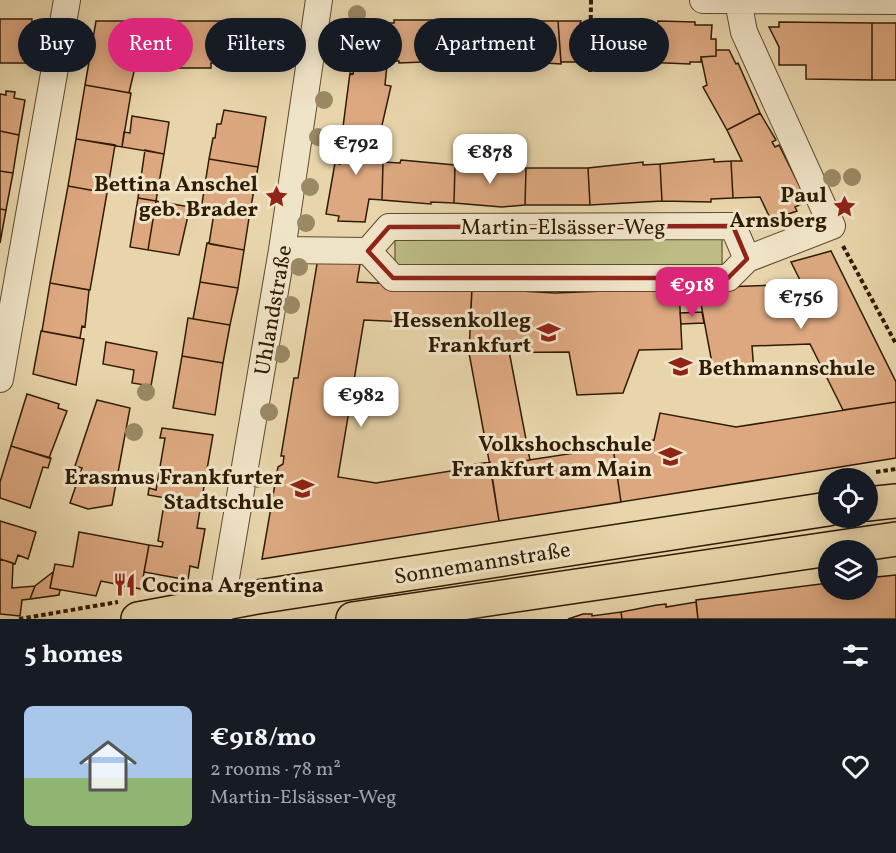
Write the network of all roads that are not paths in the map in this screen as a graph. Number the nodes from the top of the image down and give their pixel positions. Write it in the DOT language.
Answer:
graph roads {
  1 [pos="67,0"];
  2 [pos="319,0"];
  3 [pos="703,0"];
  4 [pos="738,1"];
  5 [pos="896,1"];
  6 [pos="282,250"];
  7 [pos="368,251"];
  8 [pos="747,259"];
  9 [pos="0,379"];
  10 [pos="896,501"];
  11 [pos="878,503"];
  12 [pos="818,510"];
  13 [pos="896,539"];
  14 [pos="220,612"];
  15 [pos="138,619"];
  16 [pos="353,619"];
  1 -- 9 [label="street"];
  2 -- 6 [label="street, Uhlandstraße"];
  3 -- 4 [label="street"];
  4 -- 5 [label="street"];
  4 -- 8 [label="street"];
  6 -- 7 [label="street"];
  6 -- 14 [label="street, Uhlandstraße"];
  7 -- 8 [label="street"];
  7 -- 8 [label="street, Martin-Elsässer-Weg"];
  10 -- 11 [label="main road"];
  12 -- 14 [label="main road, Sonnemannstraße"];
  13 -- 16 [label="main road, Sonnemannstraße"];
  14 -- 15 [label="main road, Sonnemannstraße"];
}
